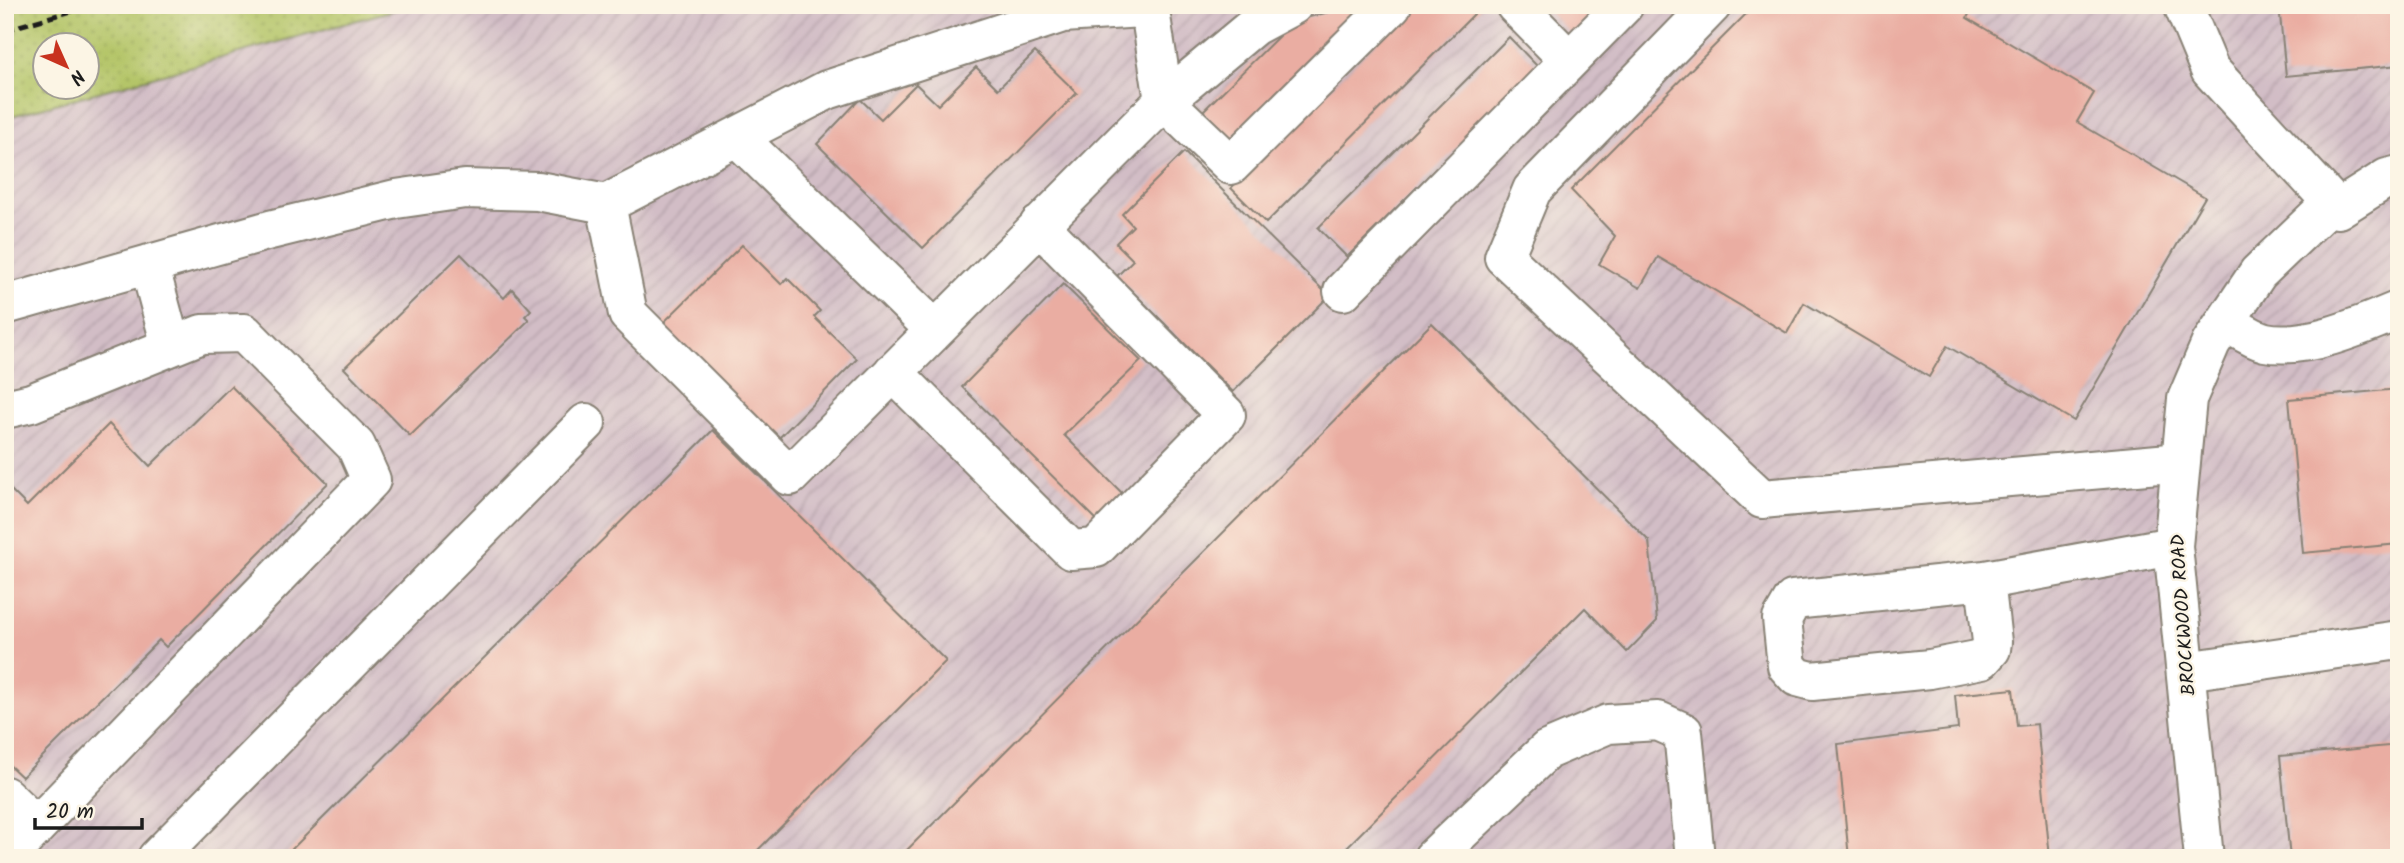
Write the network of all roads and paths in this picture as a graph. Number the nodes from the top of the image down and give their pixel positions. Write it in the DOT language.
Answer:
graph roads {
  1 [pos="1293,5"];
  2 [pos="1392,5"];
  3 [pos="1515,5"];
  4 [pos="1624,5"];
  5 [pos="1712,5"];
  6 [pos="2183,5"];
  7 [pos="1569,60"];
  8 [pos="1164,102"];
  9 [pos="737,136"];
  10 [pos="2399,175"];
  11 [pos="606,204"];
  12 [pos="2338,209"];
  13 [pos="1039,225"];
  14 [pos="149,264"];
  15 [pos="1343,291"];
  16 [pos="5,305"];
  17 [pos="2399,310"];
  18 [pos="2225,322"];
  19 [pos="935,330"];
  20 [pos="171,346"];
  21 [pos="893,372"];
  22 [pos="5,410"];
  23 [pos="586,423"];
  24 [pos="2181,462"];
  25 [pos="2173,546"];
  26 [pos="1984,580"];
  27 [pos="2399,640"];
  28 [pos="2186,671"];
  29 [pos="5,796"];
  30 [pos="37,826"];
  31 [pos="6,858"];
  32 [pos="157,858"];
  33 [pos="1433,858"];
  34 [pos="1695,858"];
  35 [pos="2204,858"];
  1 -- 8 [label="street"];
  2 -- 8 [label="street"];
  3 -- 7 [label="street"];
  4 -- 7 [label="street"];
  5 -- 24 [label="street"];
  6 -- 12 [label="street"];
  7 -- 15 [label="street"];
  8 -- 9 [label="street"];
  8 -- 13 [label="street"];
  9 -- 11 [label="street"];
  9 -- 19 [label="street"];
  10 -- 12 [label="street, BROCKWOOD ROAD"];
  11 -- 14 [label="street"];
  11 -- 21 [label="street"];
  12 -- 18 [label="street, BROCKWOOD ROAD"];
  13 -- 19 [label="street"];
  13 -- 21 [label="street"];
  14 -- 16 [label="street"];
  14 -- 20 [label="street"];
  17 -- 18 [label="street"];
  18 -- 24 [label="street, BROCKWOOD ROAD"];
  19 -- 21 [label="street"];
  20 -- 22 [label="street"];
  20 -- 30 [label="street"];
  23 -- 32 [label="street"];
  24 -- 25 [label="street, BROCKWOOD ROAD"];
  25 -- 26 [label="street"];
  25 -- 28 [label="street, BROCKWOOD ROAD"];
  26 -- 26 [label="street"];
  27 -- 28 [label="street"];
  28 -- 35 [label="street, BROCKWOOD ROAD"];
  29 -- 30 [label="street"];
  30 -- 31 [label="street"];
  33 -- 34 [label="street"];
}
